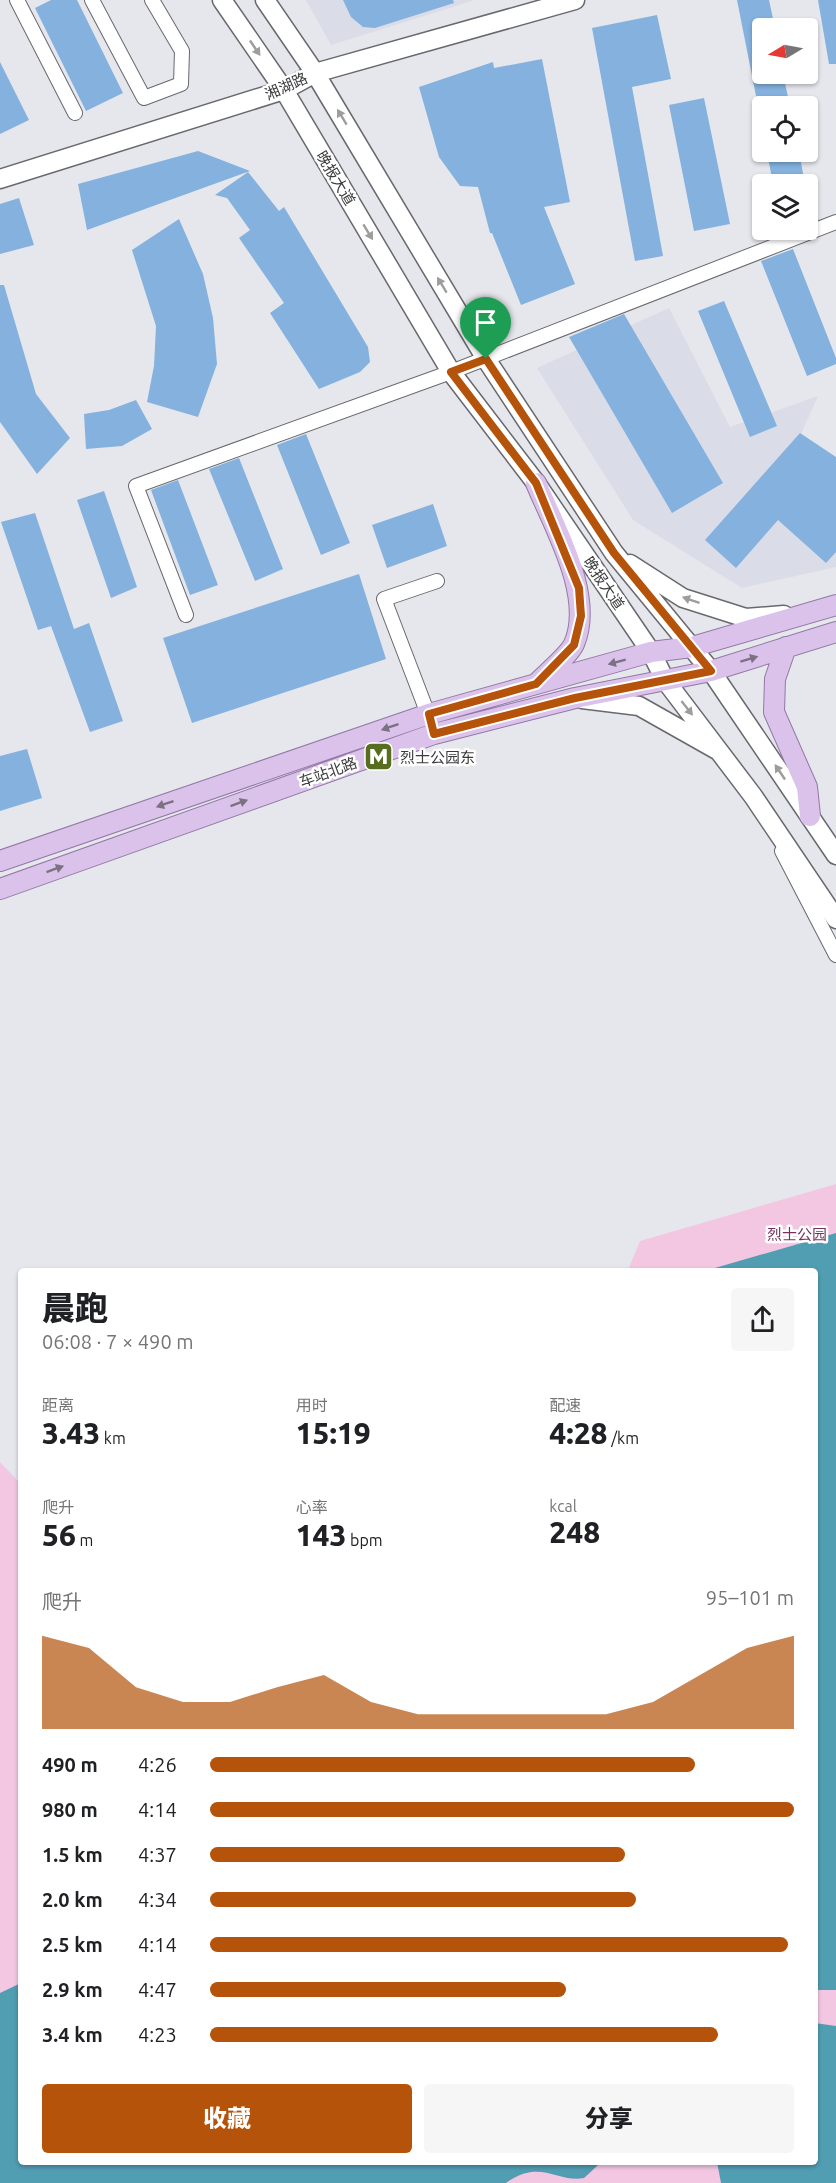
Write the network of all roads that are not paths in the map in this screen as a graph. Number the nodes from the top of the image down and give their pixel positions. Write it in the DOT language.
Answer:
graph roads {
  1 [pos="17,0"];
  2 [pos="92,0"];
  3 [pos="152,0"];
  4 [pos="222,0"];
  5 [pos="265,0"];
  6 [pos="575,0"];
  7 [pos="315,74"];
  8 [pos="284,90"];
  9 [pos="75,113"];
  10 [pos="0,179"];
  11 [pos="836,222"];
  12 [pos="486,359"];
  13 [pos="451,372"];
  14 [pos="536,483"];
  15 [pos="614,553"];
  16 [pos="437,581"];
  17 [pos="836,604"];
  18 [pos="810,612"];
  19 [pos="186,615"];
  20 [pos="836,632"];
  21 [pos="692,647"];
  22 [pos="786,648"];
  23 [pos="651,652"];
  24 [pos="711,671"];
  25 [pos="665,680"];
  26 [pos="536,684"];
  27 [pos="575,698"];
  28 [pos="429,714"];
  29 [pos="434,734"];
  30 [pos="720,751"];
  31 [pos="753,796"];
  32 [pos="812,820"];
  33 [pos="836,839"];
  34 [pos="836,855"];
  35 [pos="0,861"];
  36 [pos="1,884"];
  37 [pos="836,919"];
  38 [pos="836,955"];
  1 -- 9 [label="street"];
  2 -- 3 [label="street"];
  4 -- 8 [label="main road, 晚报大道, one-way"];
  5 -- 7 [label="main road, 晚报大道"];
  6 -- 7 [label="main road, 湘湖路"];
  7 -- 8 [label="main road, 湘湖路"];
  12 -- 7 [label="main road, 晚报大道, one-way"];
  8 -- 10 [label="main road, 湘湖路"];
  8 -- 13 [label="main road, 晚报大道, one-way"];
  11 -- 12 [label="street"];
  12 -- 13 [label="street"];
  12 -- 15 [label="main road, 晚报大道"];
  13 -- 14 [label="main road, 晚报大道"];
  13 -- 19 [label="street"];
  14 -- 23 [label="main road, 晚报大道"];
  14 -- 26 [label="main road"];
  18 -- 15 [label="main road, one-way"];
  15 -- 21 [label="main road, 晚报大道"];
  16 -- 28 [label="street"];
  17 -- 18 [label="main road, 车站北路"];
  18 -- 21 [label="main road, 车站北路"];
  20 -- 22 [label="main road, 车站北路"];
  21 -- 23 [label="main road, 车站北路"];
  21 -- 24 [label="main road, 晚报大道"];
  24 -- 22 [label="main road, 车站北路, one-way"];
  22 -- 32 [label="main road"];
  23 -- 25 [label="main road, 晚报大道"];
  23 -- 26 [label="main road, 车站北路, one-way"];
  24 -- 25 [label="main road, 车站北路"];
  32 -- 24 [label="main road, 晚报大道, one-way"];
  25 -- 27 [label="main road, 车站北路"];
  25 -- 30 [label="main road, 晚报大道, one-way"];
  26 -- 28 [label="main road, 车站北路"];
  27 -- 29 [label="main road, 车站北路"];
  27 -- 30 [label="main road"];
  28 -- 29 [label="street"];
  28 -- 35 [label="main road, 车站北路, one-way"];
  36 -- 29 [label="main road, 车站北路, one-way"];
  30 -- 31 [label="main road, 晚报大道"];
  31 -- 37 [label="main road, 晚报大道"];
  31 -- 38 [label="street"];
  32 -- 33 [label="street"];
  32 -- 34 [label="main road, 晚报大道"];
}
